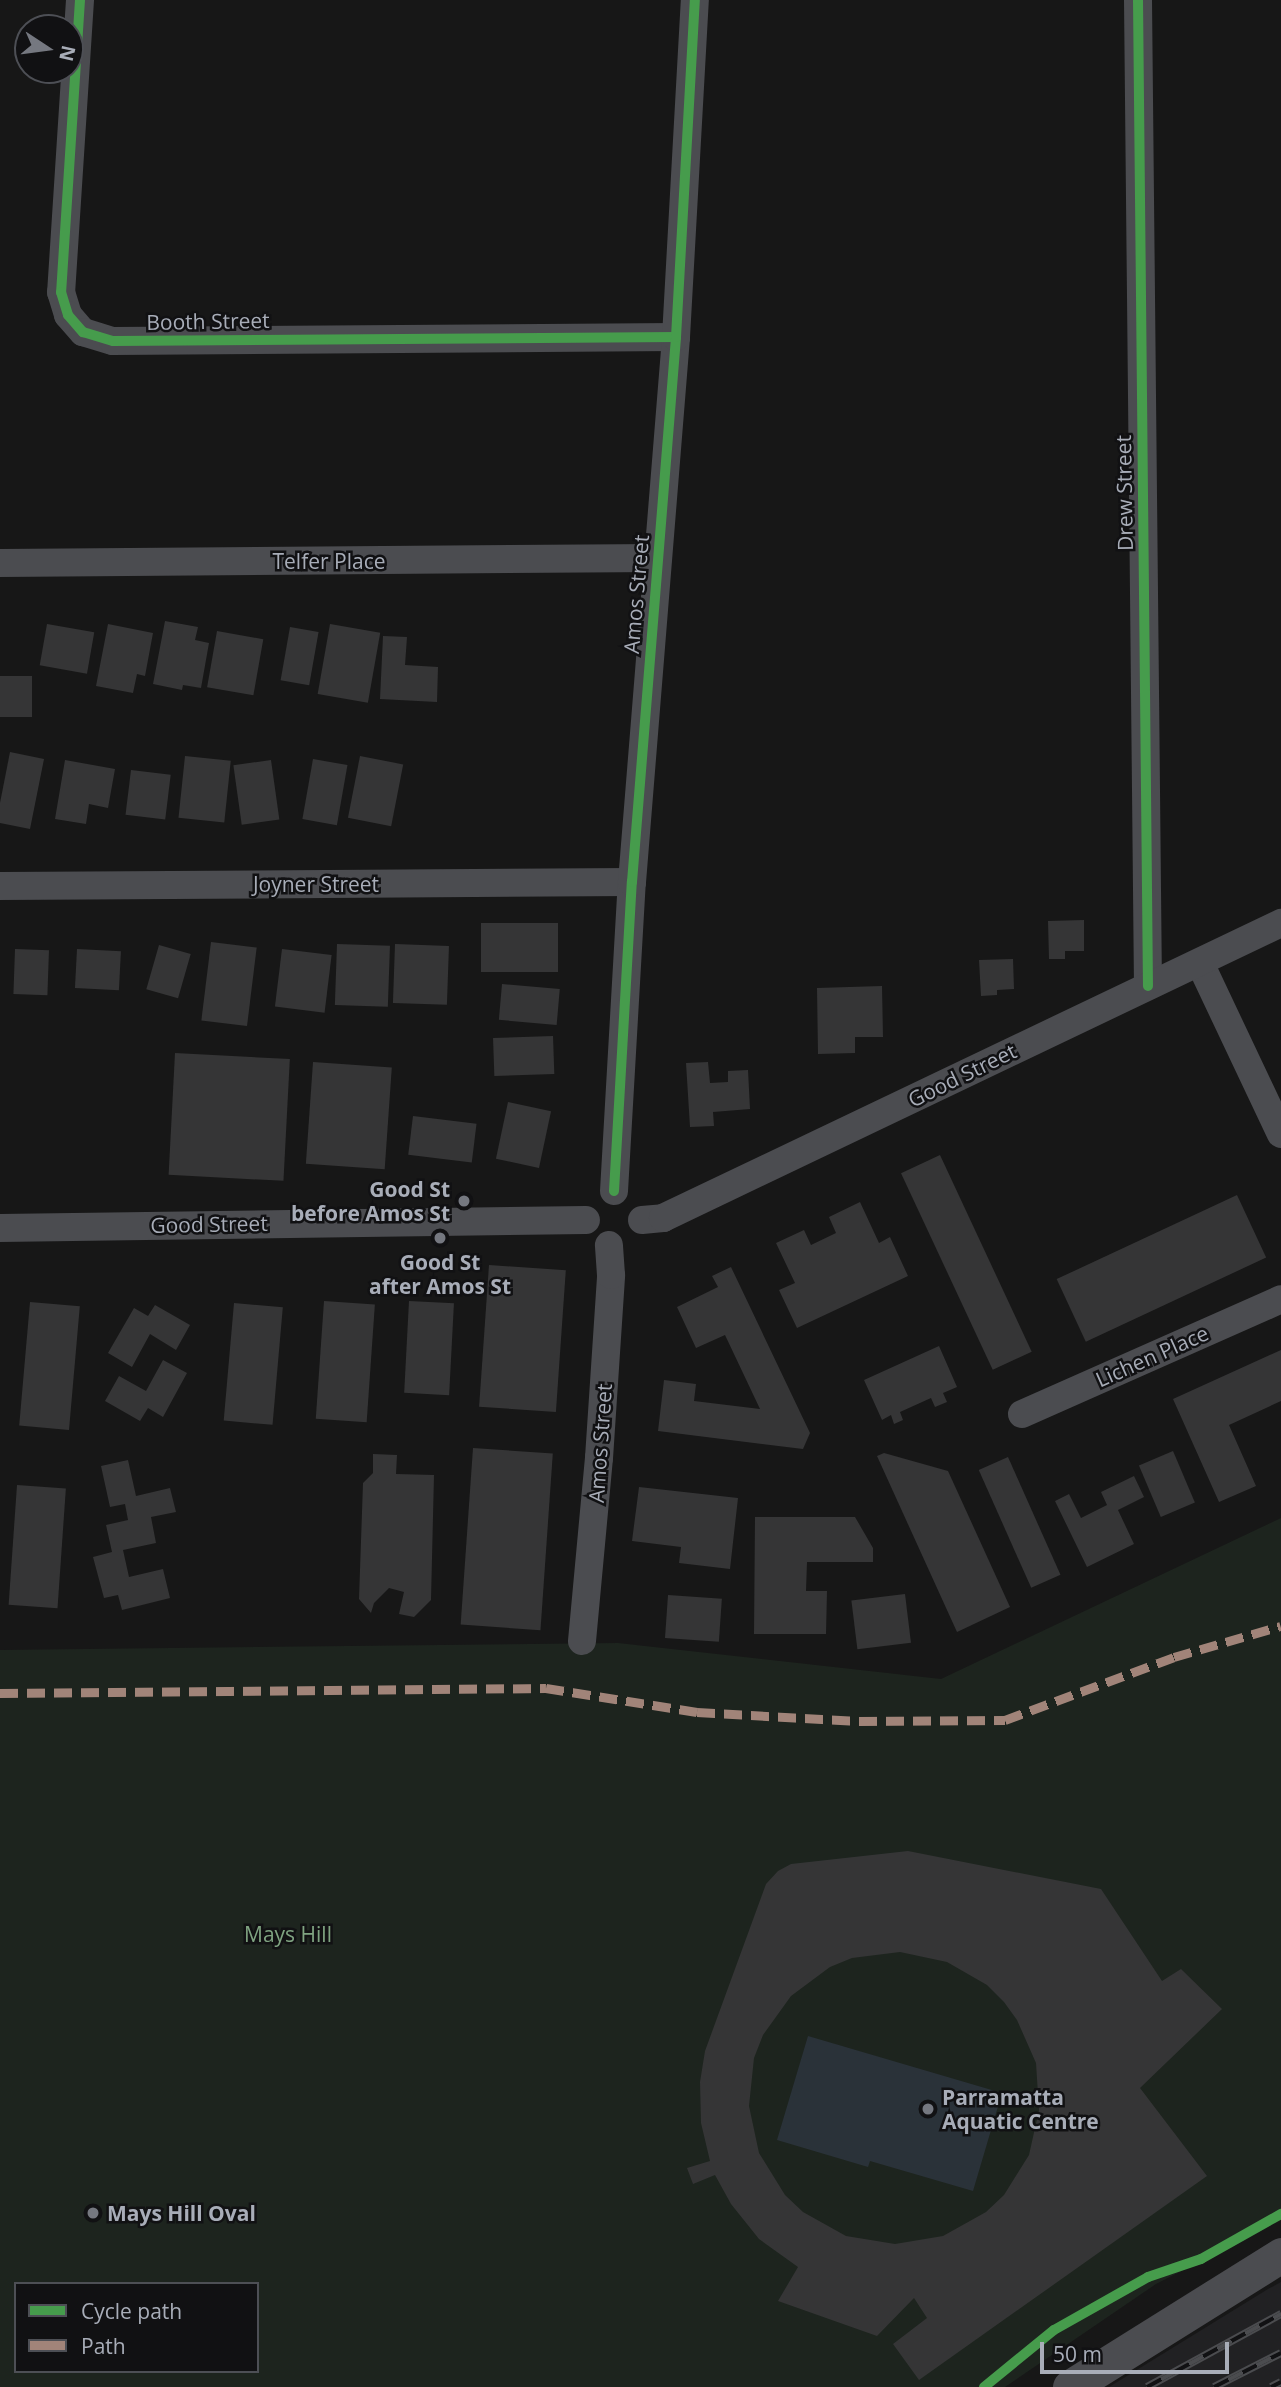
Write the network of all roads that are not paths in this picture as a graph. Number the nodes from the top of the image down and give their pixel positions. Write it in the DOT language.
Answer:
graph roads {
  1 [pos="80,0"];
  2 [pos="695,0"];
  3 [pos="1138,0"];
  4 [pos="676,337"];
  5 [pos="658,558"];
  6 [pos="0,563"];
  7 [pos="632,882"];
  8 [pos="0,886"];
  9 [pos="1281,923"];
  10 [pos="1200,963"];
  11 [pos="1148,986"];
  12 [pos="1281,1134"];
  13 [pos="614,1191"];
  14 [pos="586,1220"];
  15 [pos="642,1220"];
  16 [pos="0,1228"];
  17 [pos="610,1245"];
  18 [pos="1281,1298"];
  19 [pos="1022,1414"];
  20 [pos="582,1641"];
  21 [pos="1281,2255"];
  22 [pos="1070,2387"];
  1 -- 4 [label="street, Booth Street"];
  2 -- 4 [label="street, Amos Street"];
  3 -- 11 [label="street, Drew Street"];
  4 -- 5 [label="street, Amos Street"];
  5 -- 6 [label="street, Telfer Place"];
  5 -- 7 [label="street, Amos Street"];
  7 -- 8 [label="street, Joyner Street"];
  7 -- 13 [label="street, Amos Street"];
  9 -- 10 [label="street, Good Street"];
  10 -- 11 [label="street, Good Street"];
  10 -- 12 [label="street"];
  11 -- 15 [label="street, Good Street"];
  13 -- 14 [label="street"];
  13 -- 15 [label="street"];
  14 -- 16 [label="street, Good Street"];
  14 -- 17 [label="street"];
  15 -- 17 [label="street"];
  17 -- 20 [label="street, Amos Street"];
  18 -- 19 [label="street, Lichen Place"];
  21 -- 22 [label="street"];
}
